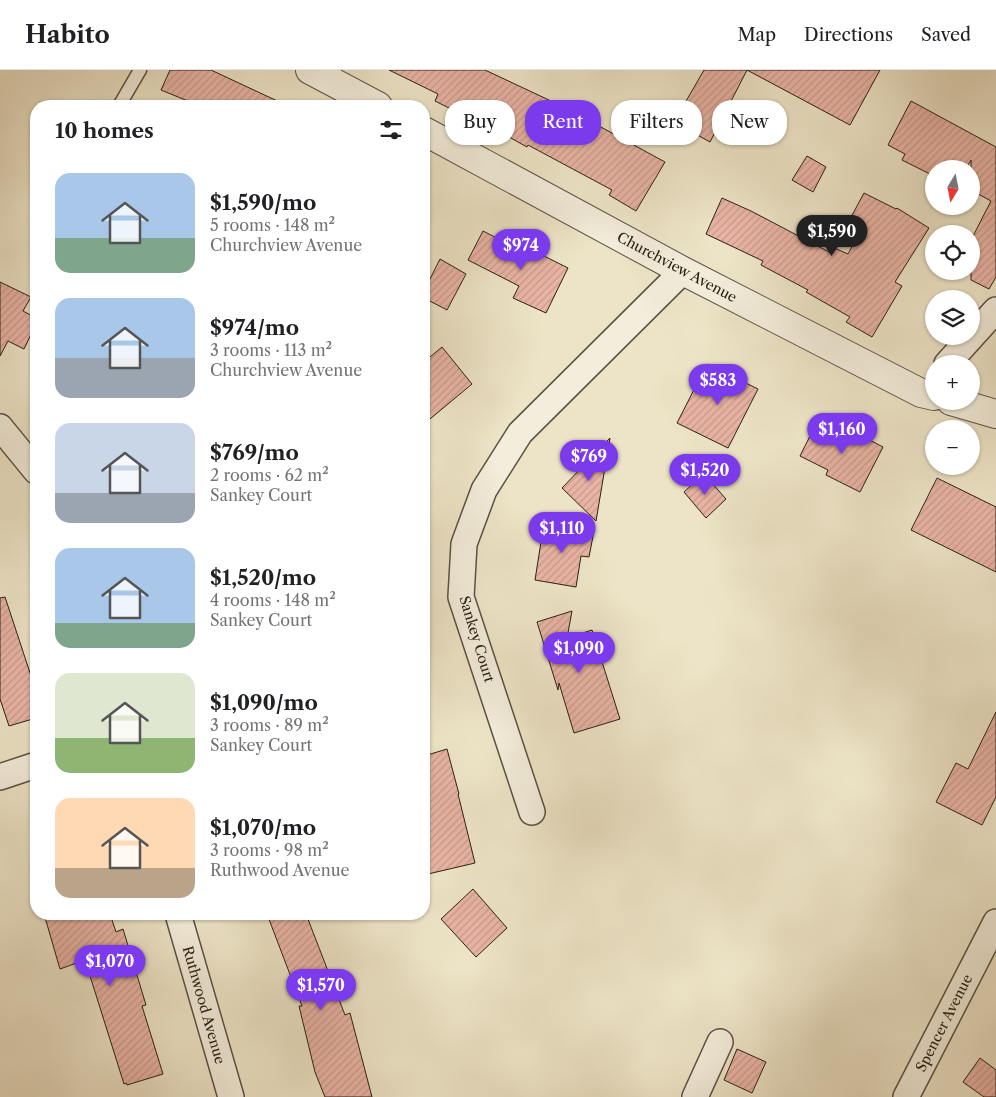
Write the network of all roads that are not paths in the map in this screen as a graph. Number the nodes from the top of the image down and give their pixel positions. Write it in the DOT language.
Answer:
graph roads {
  1 [pos="140,70"];
  2 [pos="310,70"];
  3 [pos="123,100"];
  4 [pos="367,100"];
  5 [pos="430,134"];
  6 [pos="683,271"];
  7 [pos="996,310"];
  8 [pos="955,355"];
  9 [pos="925,387"];
  10 [pos="980,409"];
  11 [pos="996,414"];
  12 [pos="0,427"];
  13 [pos="30,464"];
  14 [pos="30,767"];
  15 [pos="0,777"];
  16 [pos="532,812"];
  17 [pos="180,920"];
  18 [pos="996,922"];
  19 [pos="720,1042"];
  20 [pos="231,1097"];
  21 [pos="695,1097"];
  22 [pos="906,1097"];
  1 -- 3 [label="lane"];
  2 -- 4 [label="street"];
  5 -- 6 [label="street, Churchview Avenue"];
  6 -- 9 [label="street, Churchview Avenue"];
  6 -- 16 [label="street, Sankey Court"];
  7 -- 8 [label="street"];
  10 -- 11 [label="street"];
  12 -- 13 [label="street"];
  14 -- 15 [label="street"];
  17 -- 20 [label="street, Ruthwood Avenue"];
  18 -- 22 [label="street, Spencer Avenue"];
  19 -- 21 [label="street"];
}
